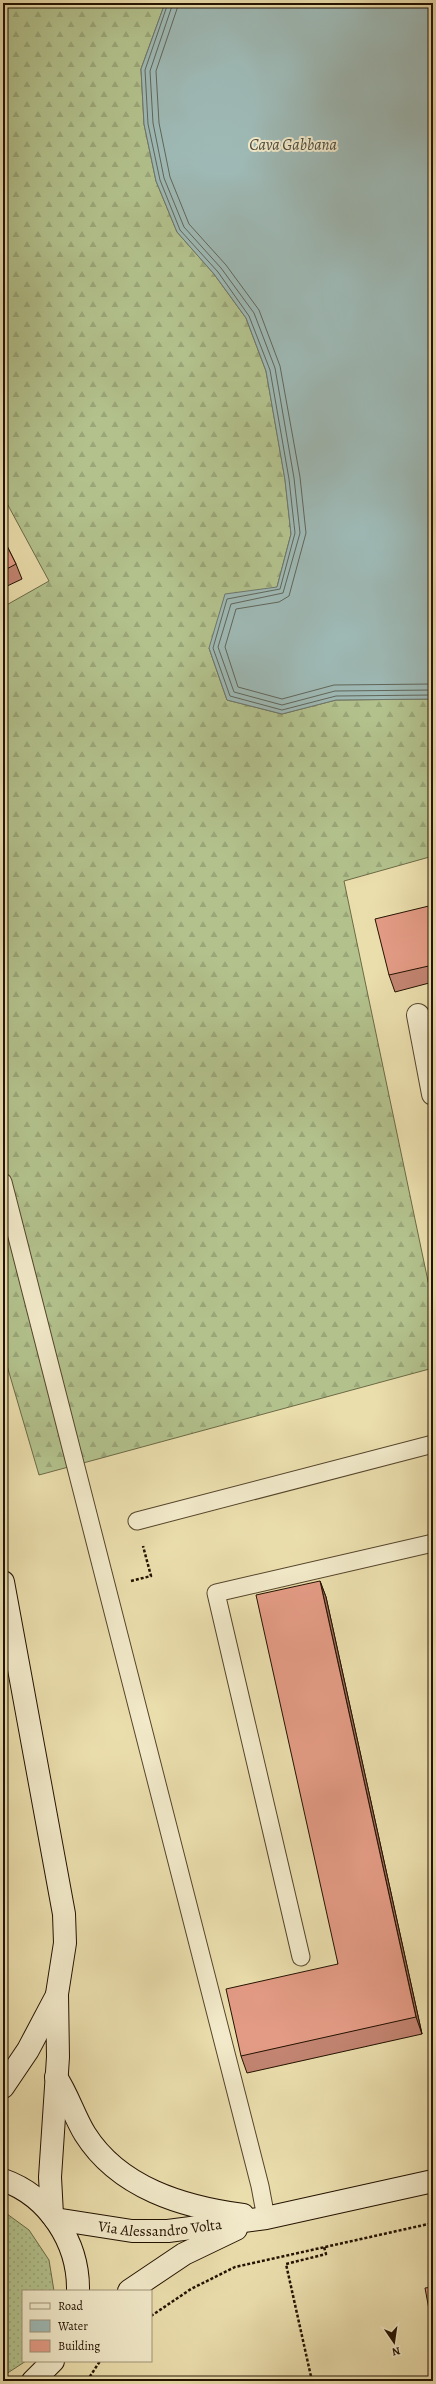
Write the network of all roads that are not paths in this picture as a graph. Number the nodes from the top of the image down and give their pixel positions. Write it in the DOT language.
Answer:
graph roads {
  1 [pos="418,1015"];
  2 [pos="433,1094"];
  3 [pos="3,1182"];
  4 [pos="433,1444"];
  5 [pos="137,1521"];
  6 [pos="433,1543"];
  7 [pos="3,1582"];
  8 [pos="301,1957"];
  9 [pos="58,1994"];
  10 [pos="56,2077"];
  11 [pos="3,2087"];
  12 [pos="3,2180"];
  13 [pos="433,2181"];
  14 [pos="53,2217"];
  15 [pos="266,2218"];
  16 [pos="78,2290"];
  17 [pos="131,2290"];
  18 [pos="52,2362"];
  19 [pos="36,2380"];
  1 -- 2 [label="street"];
  3 -- 15 [label="lane"];
  4 -- 5 [label="lane"];
  6 -- 8 [label="lane"];
  7 -- 9 [label="street"];
  9 -- 10 [label="street"];
  9 -- 11 [label="street"];
  10 -- 14 [label="street"];
  10 -- 15 [label="street"];
  12 -- 14 [label="street"];
  13 -- 15 [label="street, Via Alessandro Volta"];
  14 -- 15 [label="street, Via Alessandro Volta"];
  14 -- 16 [label="street"];
  15 -- 17 [label="street, Via Alessandro Volta"];
  18 -- 19 [label="street"];
}
